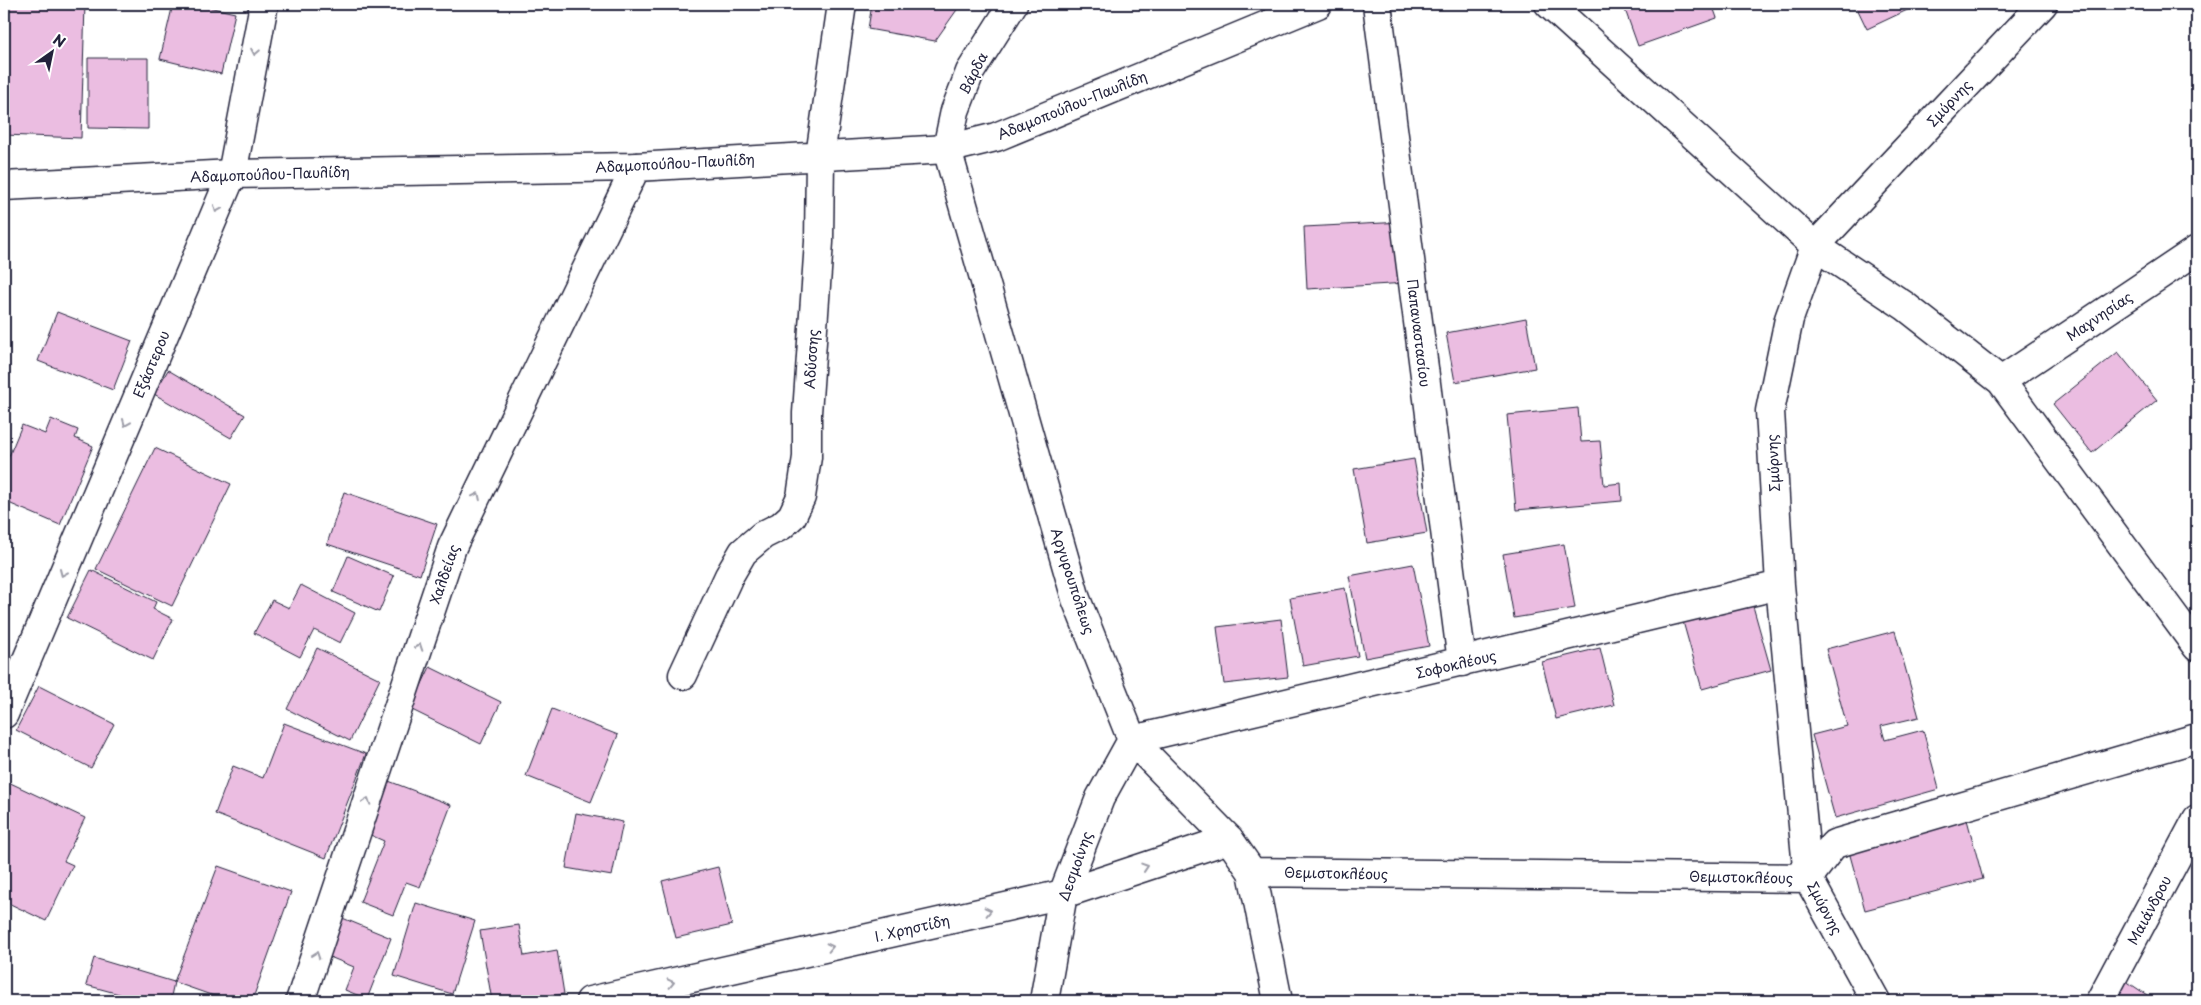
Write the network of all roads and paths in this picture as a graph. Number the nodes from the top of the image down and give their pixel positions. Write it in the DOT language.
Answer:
graph roads {
  1 [pos="264,4"];
  2 [pos="842,4"];
  3 [pos="1013,4"];
  4 [pos="1318,4"];
  5 [pos="1377,4"];
  6 [pos="1549,4"];
  7 [pos="2043,4"];
  8 [pos="947,149"];
  9 [pos="820,156"];
  10 [pos="636,167"];
  11 [pos="232,174"];
  12 [pos="4,186"];
  13 [pos="1815,246"];
  14 [pos="2197,250"];
  15 [pos="2000,381"];
  16 [pos="1780,585"];
  17 [pos="2197,647"];
  18 [pos="1462,662"];
  19 [pos="683,675"];
  20 [pos="4,714"];
  21 [pos="2197,738"];
  22 [pos="1132,740"];
  23 [pos="2197,819"];
  24 [pos="1229,840"];
  25 [pos="1252,872"];
  26 [pos="1808,878"];
  27 [pos="1063,894"];
  28 [pos="300,1001"];
  29 [pos="590,1001"];
  30 [pos="1044,1001"];
  31 [pos="1278,1001"];
  32 [pos="1876,1001"];
  33 [pos="2100,1001"];
  1 -- 11 [label="street, Εξάστερου, one-way"];
  2 -- 9 [label="street, Αδύσσης"];
  3 -- 8 [label="street, Βάρδα"];
  4 -- 8 [label="street, Αδαμοπούλου-Παυλίδη"];
  5 -- 18 [label="street, Παπαναστασίου"];
  6 -- 13 [label="street"];
  7 -- 13 [label="street, Σμύρνης"];
  8 -- 9 [label="street, Αδαμοπούλου-Παυλίδη"];
  8 -- 22 [label="street, Αργυρουπόλεως"];
  9 -- 10 [label="street, Αδαμοπούλου-Παυλίδη"];
  9 -- 19 [label="street, Αδύσσης"];
  10 -- 11 [label="street, Αδαμοπούλου-Παυλίδη"];
  28 -- 10 [label="street, Χαλδείας, one-way"];
  11 -- 12 [label="street, Αδαμοπούλου-Παυλίδη"];
  11 -- 20 [label="street, Εξάστερου, one-way"];
  13 -- 15 [label="street"];
  13 -- 16 [label="street, Σμύρνης"];
  14 -- 15 [label="street, Μαγνησίας"];
  15 -- 17 [label="street"];
  16 -- 18 [label="street, Σοφοκλέους"];
  16 -- 26 [label="street, Σμύρνης"];
  18 -- 22 [label="street, Σοφοκλέους"];
  21 -- 26 [label="street, Θεμιστοκλέους"];
  22 -- 24 [label="street, Αργυρουπόλεως"];
  22 -- 27 [label="street, Δεσμοίνης"];
  23 -- 33 [label="street, Μαιάνδρου"];
  24 -- 25 [label="street, Αργυρουπόλεως"];
  27 -- 24 [label="street, Ι. Χρηστίδη, one-way"];
  25 -- 26 [label="street, Θεμιστοκλέους"];
  25 -- 31 [label="street, Αργυρουπόλεως"];
  26 -- 32 [label="street, Σμύρνης"];
  29 -- 27 [label="street, Ι. Χρηστίδη, one-way"];
  27 -- 30 [label="street, Δεσμοίνης"];
}
